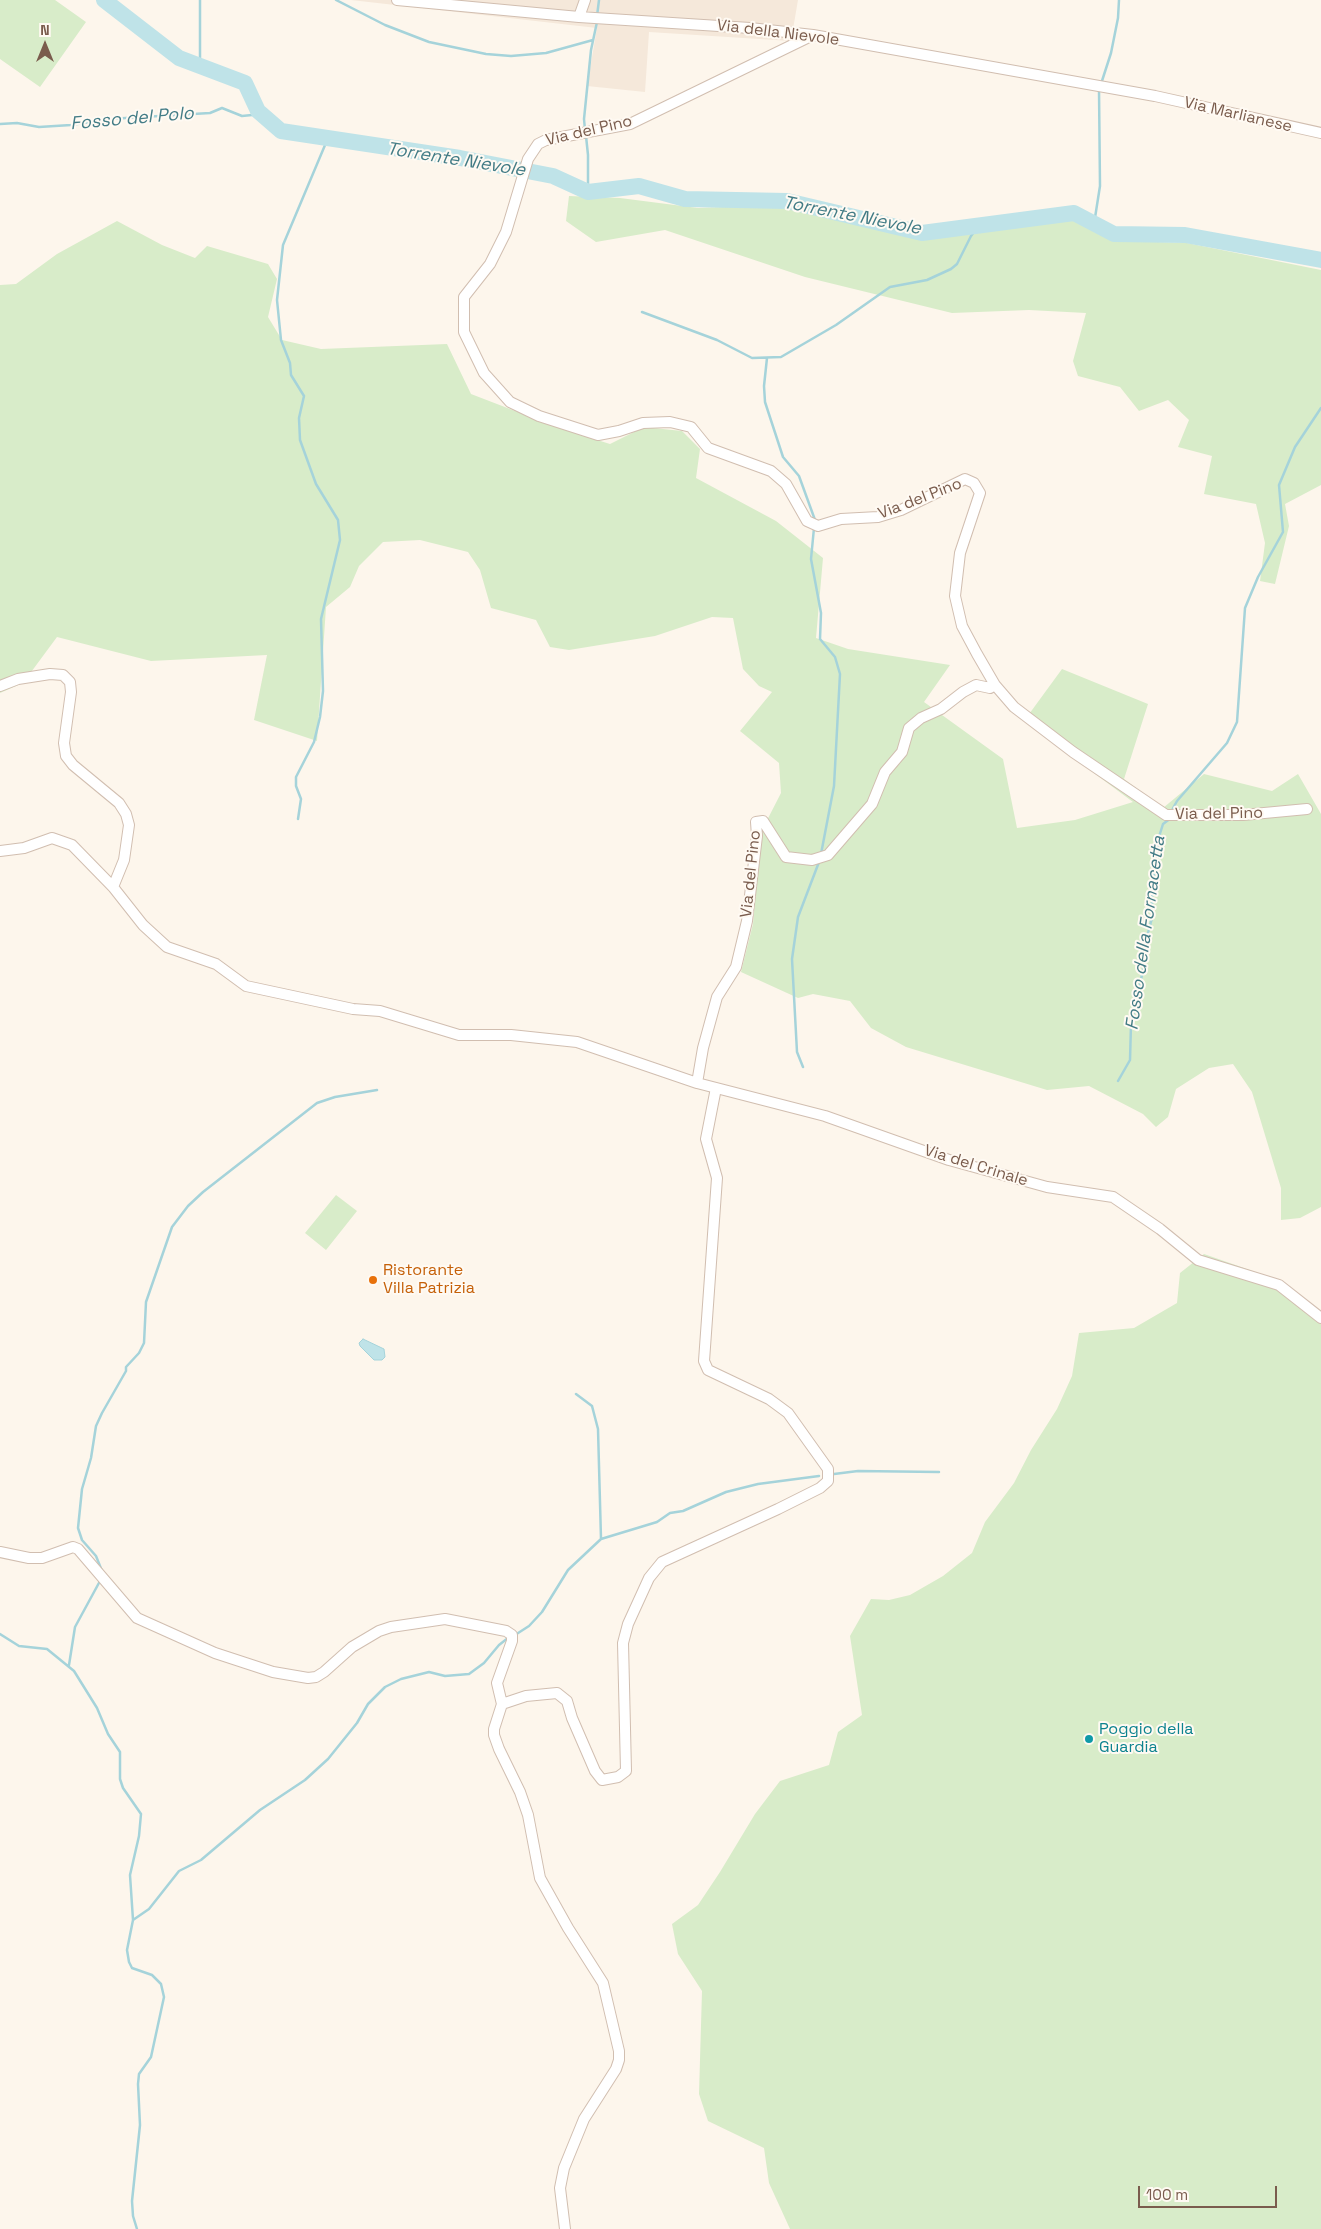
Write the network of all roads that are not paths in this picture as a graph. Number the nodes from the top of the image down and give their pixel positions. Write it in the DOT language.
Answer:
graph roads {
  1 [pos="397,0"];
  2 [pos="585,0"];
  3 [pos="579,17"];
  4 [pos="813,35"];
  5 [pos="1156,96"];
  6 [pos="1321,133"];
  7 [pos="995,685"];
  8 [pos="0,686"];
  9 [pos="1307,809"];
  10 [pos="0,852"];
  11 [pos="113,887"];
  12 [pos="697,1083"];
  13 [pos="716,1088"];
  14 [pos="1321,1318"];
  15 [pos="0,1552"];
  16 [pos="502,1704"];
  17 [pos="565,2229"];
  1 -- 3 [label="street, Via della Nievole"];
  2 -- 3 [label="street"];
  3 -- 4 [label="street, Via della Nievole"];
  4 -- 5 [label="street, Via della Nievole"];
  4 -- 7 [label="street, Via del Pino"];
  5 -- 6 [label="street, Via Marlianese"];
  7 -- 9 [label="street, Via del Pino"];
  7 -- 12 [label="street, Via del Pino"];
  8 -- 11 [label="street"];
  10 -- 11 [label="street, Via del Crinale"];
  11 -- 12 [label="street, Via del Crinale"];
  12 -- 13 [label="street, Via del Crinale"];
  13 -- 14 [label="street, Via del Crinale"];
  13 -- 16 [label="street"];
  15 -- 16 [label="street"];
  16 -- 17 [label="street"];
}
